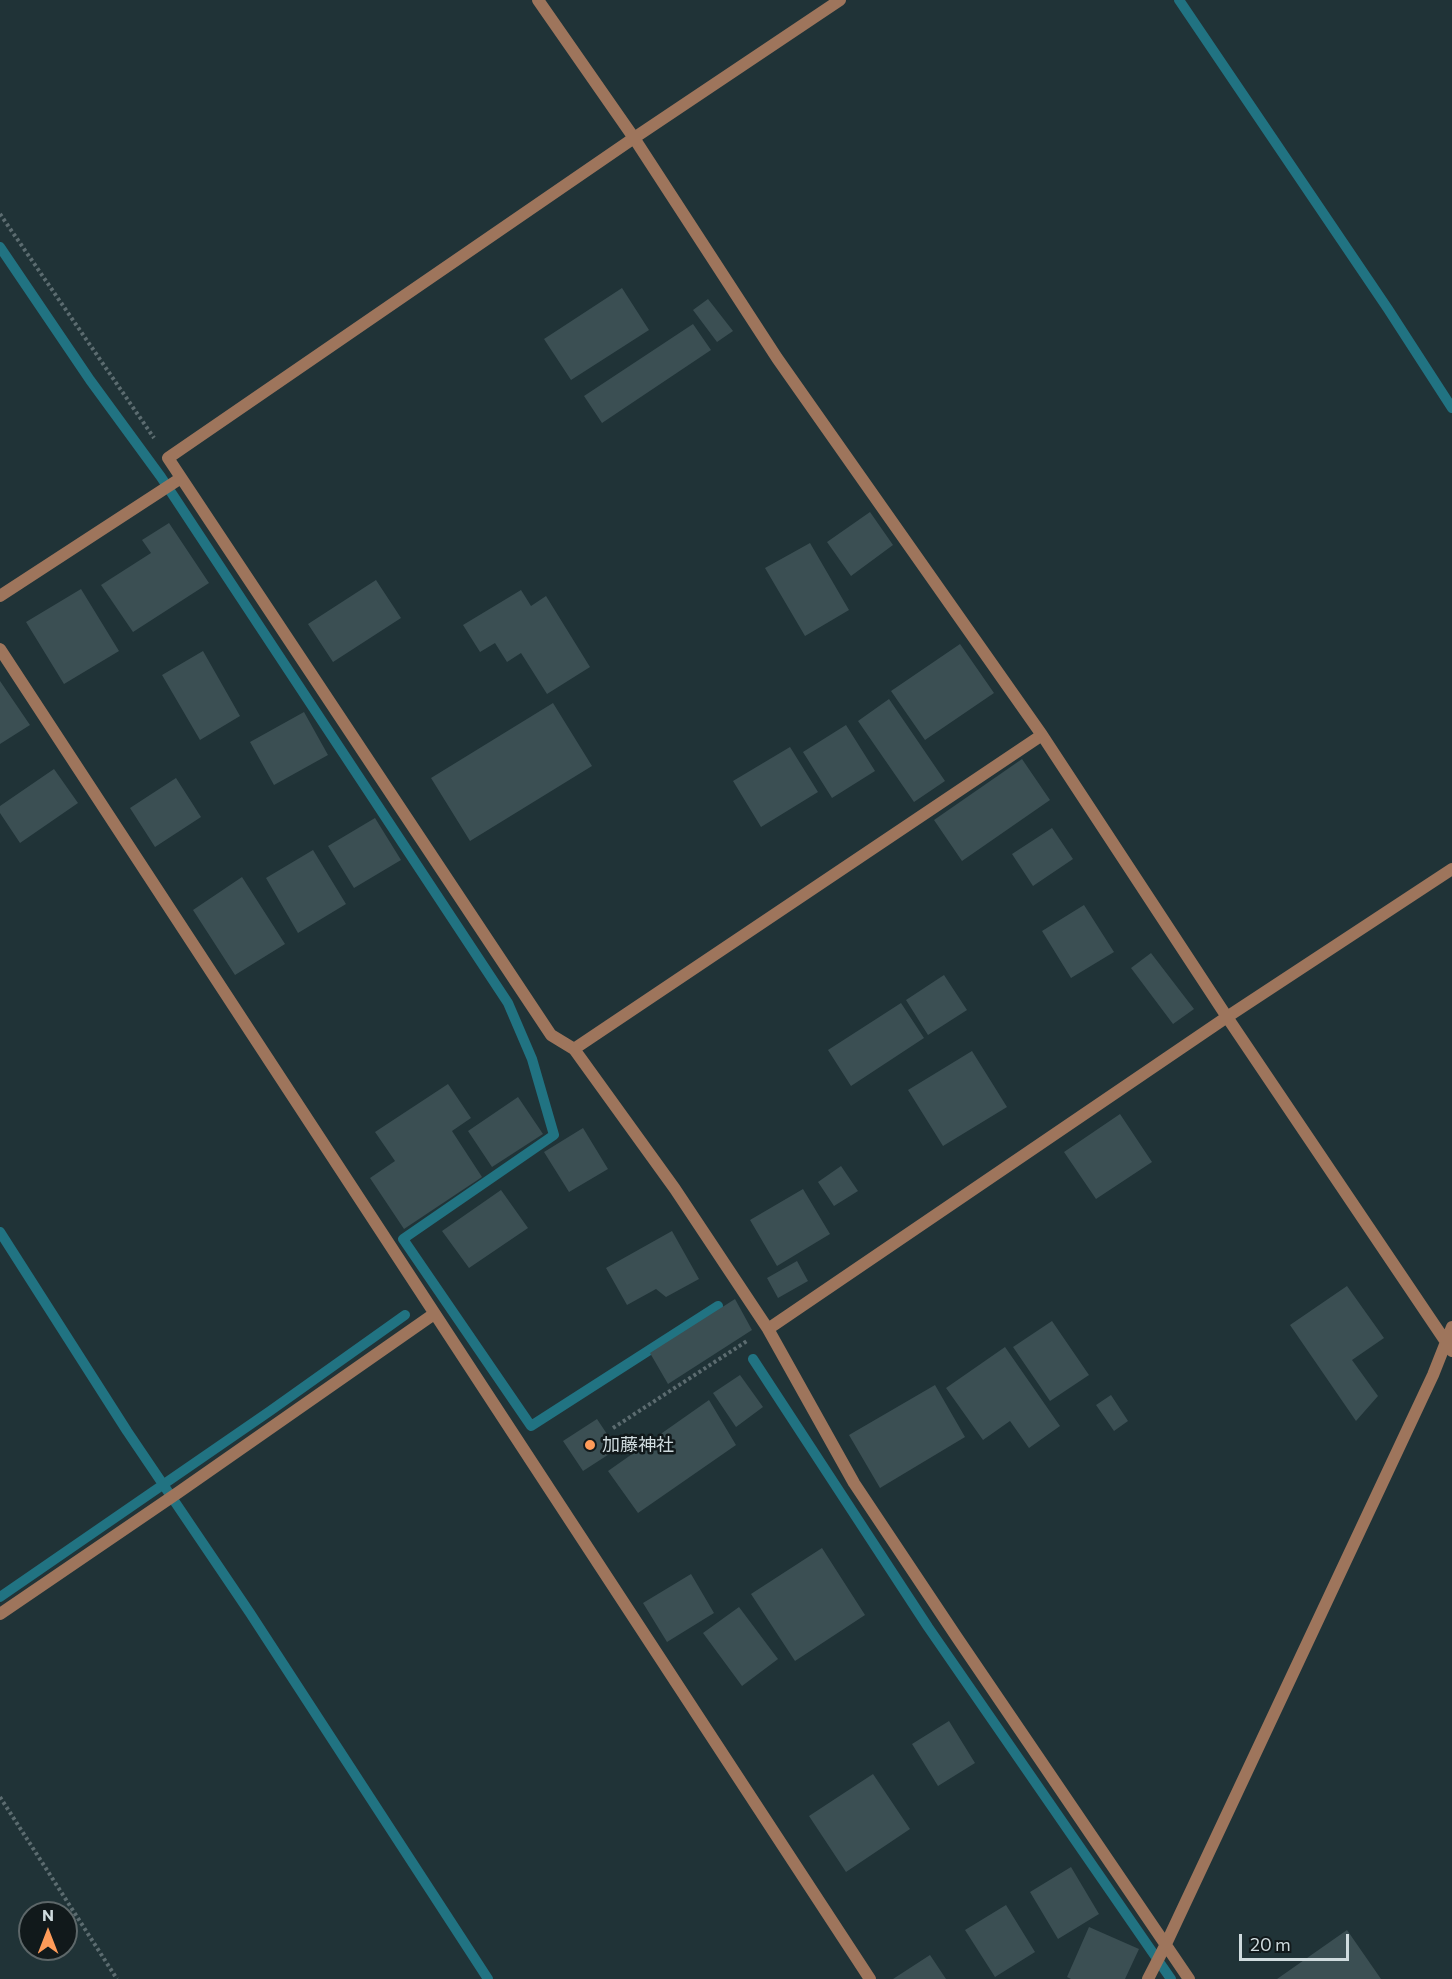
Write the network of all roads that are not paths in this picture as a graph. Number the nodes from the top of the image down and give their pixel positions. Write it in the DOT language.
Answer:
graph roads {
  1 [pos="538,0"];
  2 [pos="840,0"];
  3 [pos="633,138"];
  4 [pos="178,481"];
  5 [pos="0,596"];
  6 [pos="0,649"];
  7 [pos="1042,735"];
  8 [pos="1452,869"];
  9 [pos="1227,1017"];
  10 [pos="574,1049"];
  11 [pos="434,1314"];
  12 [pos="1452,1327"];
  13 [pos="768,1329"];
  14 [pos="1449,1346"];
  15 [pos="0,1614"];
  16 [pos="1164,1948"];
  17 [pos="1150,1974"];
  18 [pos="870,1979"];
  19 [pos="1189,1979"];
  1 -- 3 [label="street"];
  2 -- 3 [label="street"];
  3 -- 4 [label="street"];
  3 -- 7 [label="street"];
  4 -- 5 [label="street"];
  4 -- 10 [label="street"];
  6 -- 11 [label="street"];
  7 -- 9 [label="street"];
  7 -- 10 [label="street"];
  8 -- 9 [label="street"];
  9 -- 13 [label="street"];
  9 -- 14 [label="street"];
  10 -- 13 [label="street"];
  11 -- 15 [label="street"];
  11 -- 18 [label="street"];
  12 -- 14 [label="street"];
  13 -- 16 [label="street"];
  14 -- 16 [label="street"];
  16 -- 17 [label="street"];
  16 -- 19 [label="street"];
}
